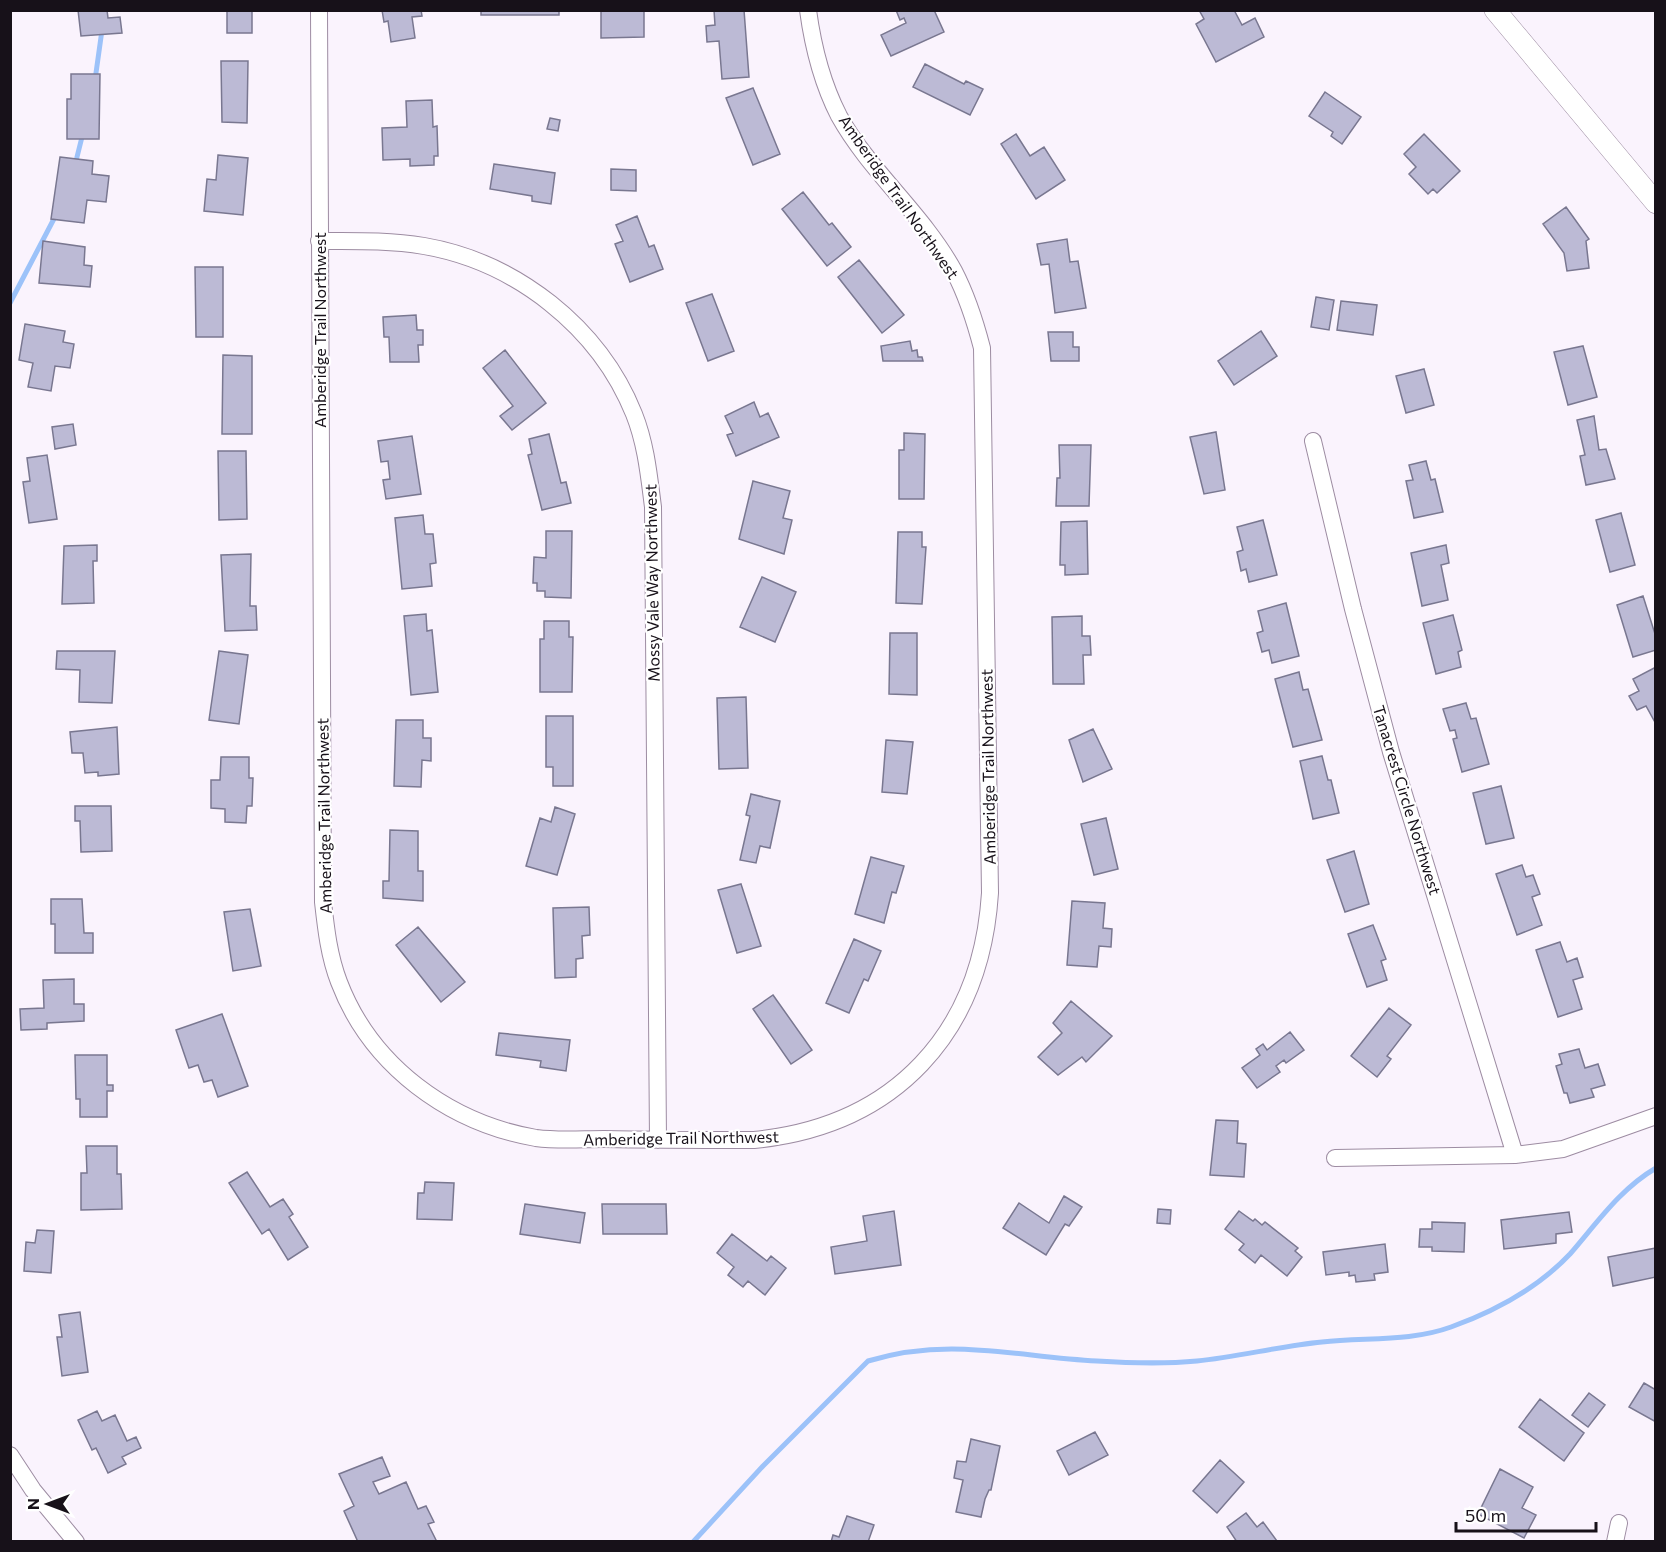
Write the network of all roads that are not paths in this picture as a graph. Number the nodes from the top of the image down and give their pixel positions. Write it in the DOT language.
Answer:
graph roads {
  1 [pos="319,10"];
  2 [pos="808,10"];
  3 [pos="1495,10"];
  4 [pos="1656,202"];
  5 [pos="319,241"];
  6 [pos="1312,441"];
  7 [pos="1656,1116"];
  8 [pos="658,1140"];
  9 [pos="1515,1155"];
  10 [pos="1335,1158"];
  11 [pos="10,1455"];
  12 [pos="1619,1523"];
  13 [pos="76,1542"];
  14 [pos="1615,1542"];
  1 -- 5 [label="street, Amberidge Trail Northwest"];
  2 -- 8 [label="street, Amberidge Trail Northwest"];
  3 -- 4 [label="street"];
  5 -- 8 [label="street, Mossy Vale Way Northwest"];
  5 -- 8 [label="street, Amberidge Trail Northwest"];
  6 -- 9 [label="street, Tanacrest Circle Northwest"];
  7 -- 9 [label="street"];
  9 -- 10 [label="street"];
  11 -- 13 [label="street"];
  12 -- 14 [label="street"];
}
